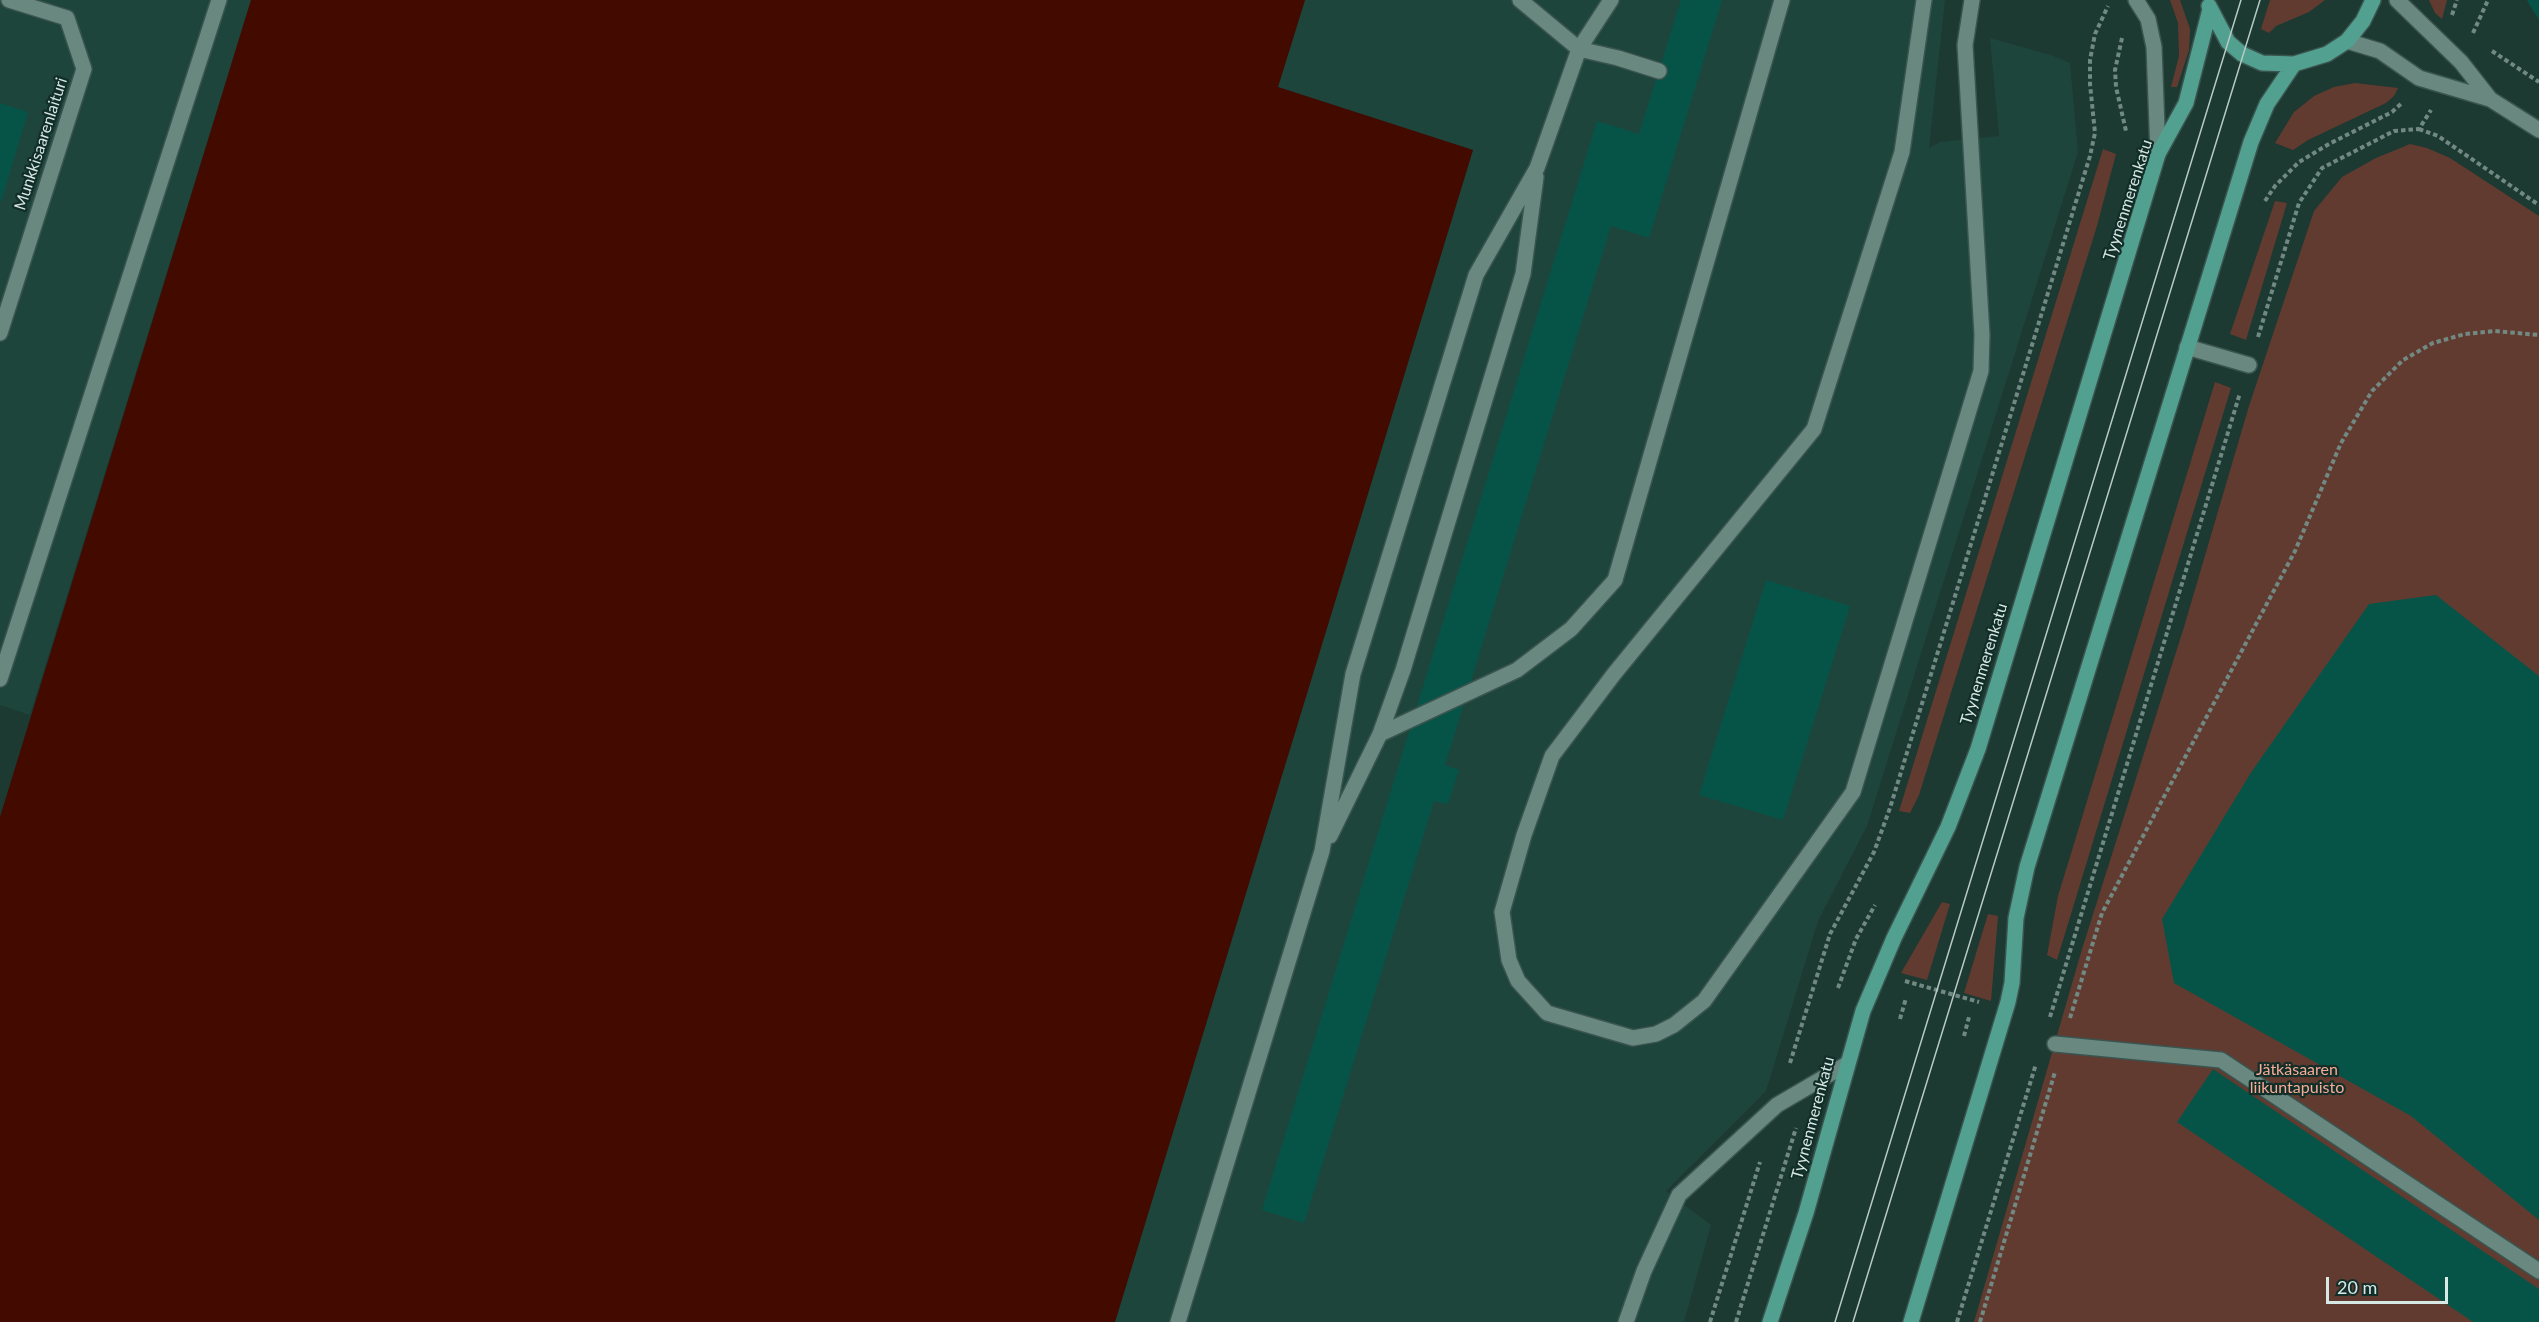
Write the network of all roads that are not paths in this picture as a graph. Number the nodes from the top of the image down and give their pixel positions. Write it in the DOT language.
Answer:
graph roads {
  1 [pos="9,0"];
  2 [pos="219,0"];
  3 [pos="1520,0"];
  4 [pos="1611,0"];
  5 [pos="1782,0"];
  6 [pos="1924,0"];
  7 [pos="1972,0"];
  8 [pos="2136,0"];
  9 [pos="2373,0"];
  10 [pos="2397,0"];
  11 [pos="2209,4"];
  12 [pos="2347,41"];
  13 [pos="1579,49"];
  14 [pos="2294,64"];
  15 [pos="1659,71"];
  16 [pos="2490,99"];
  17 [pos="2539,130"];
  18 [pos="2158,154"];
  19 [pos="1537,168"];
  20 [pos="0,333"];
  21 [pos="2187,346"];
  22 [pos="2249,366"];
  23 [pos="0,679"];
  24 [pos="1380,734"];
  25 [pos="1322,851"];
  26 [pos="2059,1044"];
  27 [pos="1847,1064"];
  28 [pos="2539,1271"];
  29 [pos="1178,1322"];
  30 [pos="1626,1322"];
  31 [pos="1770,1322"];
  32 [pos="1911,1322"];
  1 -- 20 [label="street, Munkkisaarenlaituri"];
  2 -- 23 [label="street"];
  3 -- 13 [label="street"];
  4 -- 13 [label="street"];
  5 -- 24 [label="street"];
  6 -- 7 [label="street"];
  8 -- 18 [label="street"];
  9 -- 12 [label="main road, Tyynenmerenkatu"];
  10 -- 16 [label="street"];
  11 -- 14 [label="main road, Tyynenmerenkatu"];
  11 -- 18 [label="main road, Tyynenmerenkatu"];
  12 -- 14 [label="main road, Tyynenmerenkatu"];
  12 -- 16 [label="street"];
  13 -- 15 [label="street"];
  13 -- 19 [label="street"];
  14 -- 21 [label="main road"];
  16 -- 17 [label="street"];
  18 -- 27 [label="main road, Tyynenmerenkatu"];
  19 -- 24 [label="street"];
  19 -- 25 [label="street"];
  21 -- 22 [label="street"];
  21 -- 32 [label="main road"];
  24 -- 25 [label="street"];
  25 -- 29 [label="street"];
  26 -- 28 [label="street"];
  27 -- 30 [label="street"];
  27 -- 31 [label="main road, Tyynenmerenkatu"];
}
